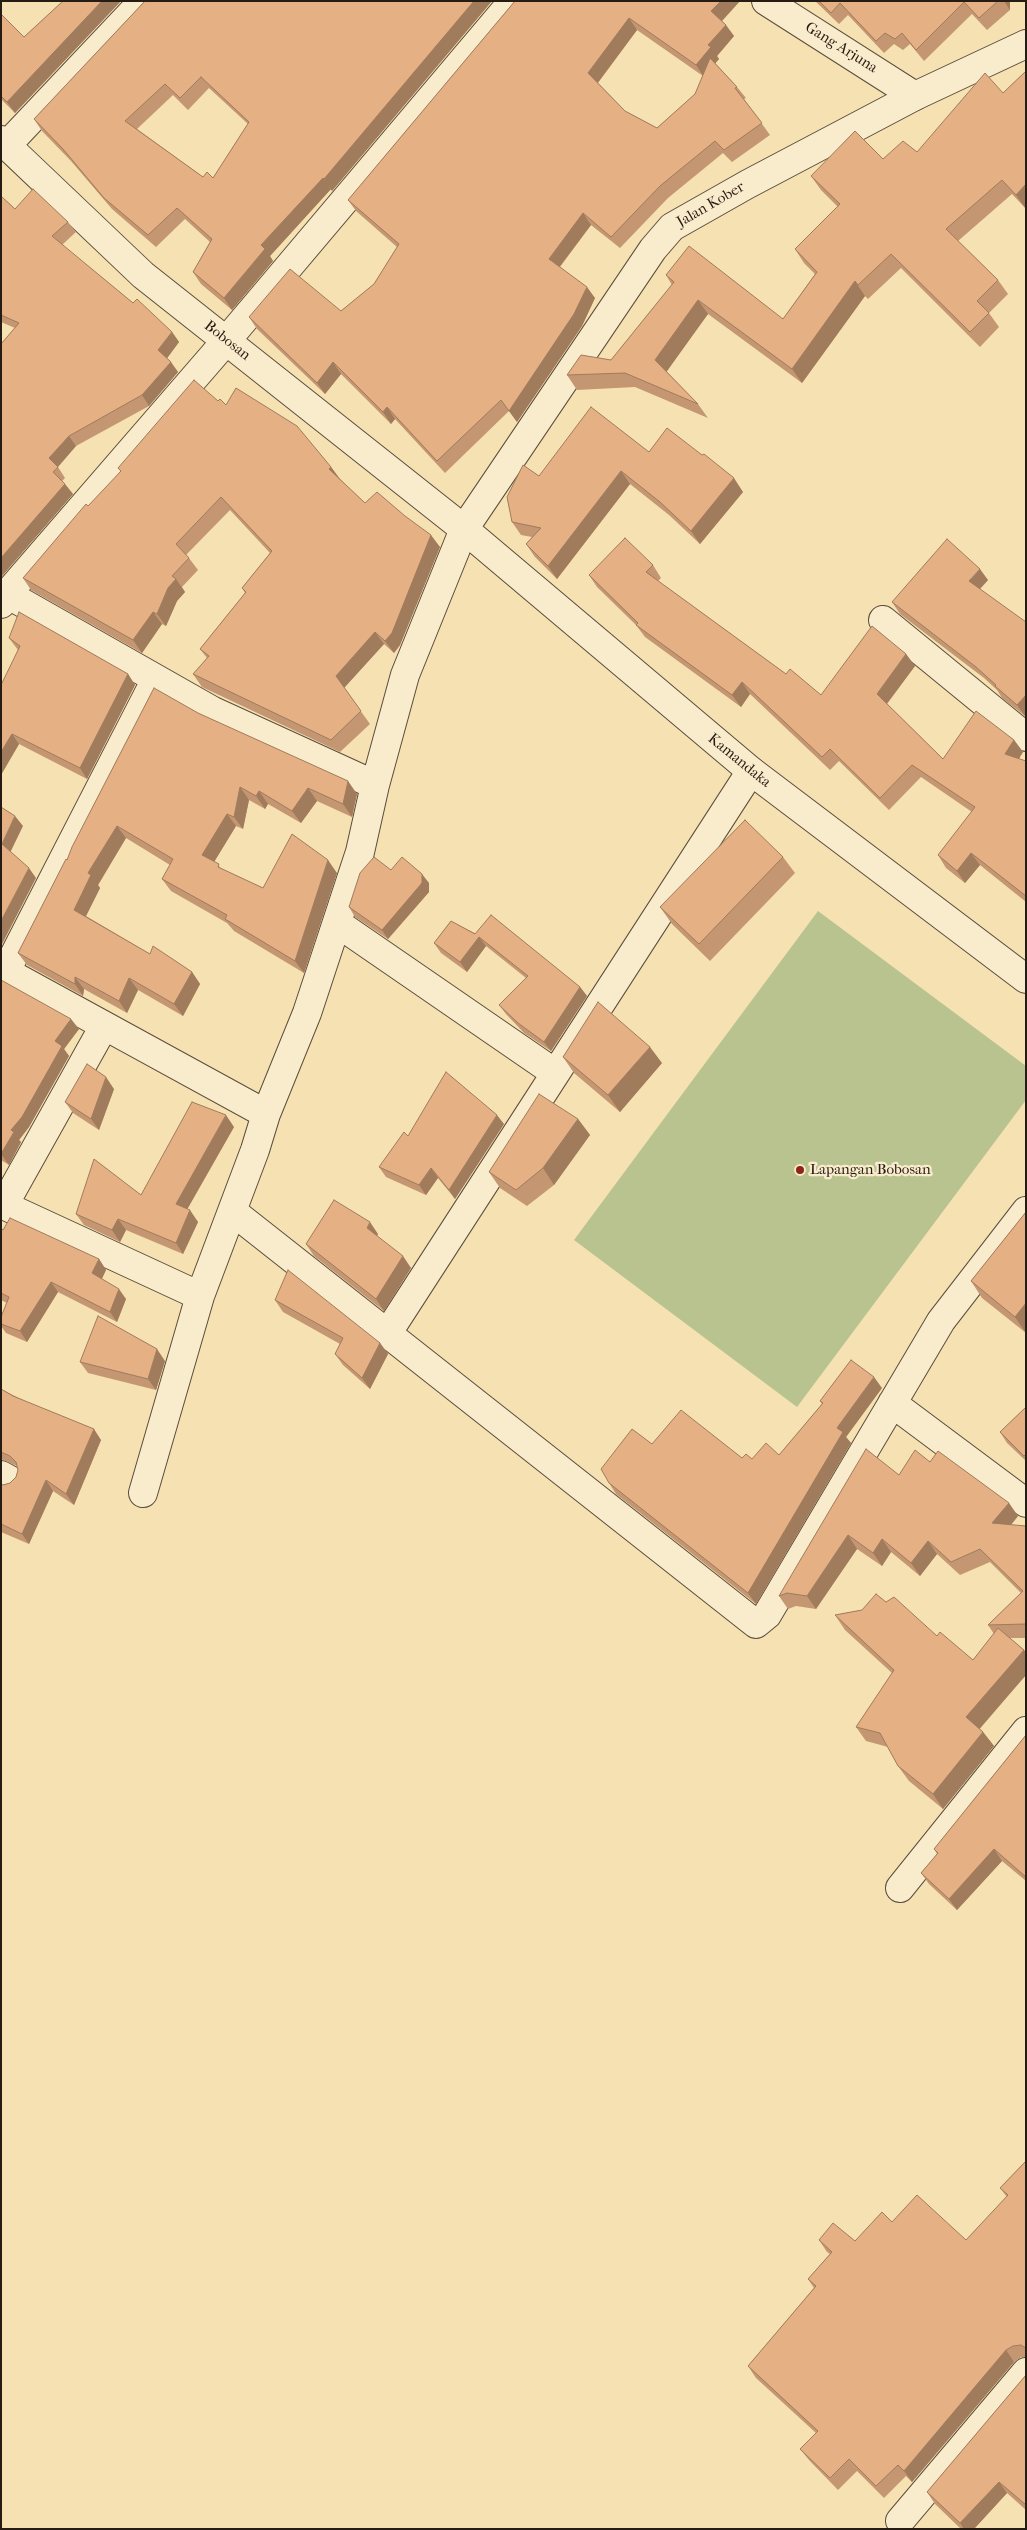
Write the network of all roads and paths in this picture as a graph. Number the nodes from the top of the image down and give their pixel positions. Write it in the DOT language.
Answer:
graph roads {
  1 [pos="143,1"];
  2 [pos="513,1"];
  3 [pos="766,1"];
  4 [pos="1026,44"];
  5 [pos="915,96"];
  6 [pos="4,142"];
  7 [pos="226,340"];
  8 [pos="464,530"];
  9 [pos="4,599"];
  10 [pos="883,620"];
  11 [pos="156,679"];
  12 [pos="1026,738"];
  13 [pos="751,771"];
  14 [pos="375,785"];
  15 [pos="337,923"];
  16 [pos="4,970"];
  17 [pos="1026,979"];
  18 [pos="104,1026"];
  19 [pos="555,1073"];
  20 [pos="266,1114"];
  21 [pos="2,1205"];
  22 [pos="232,1211"];
  23 [pos="1026,1211"];
  24 [pos="200,1296"];
  25 [pos="387,1334"];
  26 [pos="892,1403"];
  27 [pos="143,1493"];
  28 [pos="1026,1503"];
  29 [pos="1026,1731"];
  30 [pos="900,1888"];
  31 [pos="1026,2372"];
  32 [pos="900,2521"];
  1 -- 6 [label="street"];
  2 -- 7 [label="street"];
  3 -- 5 [label="street, Gang Arjuna"];
  4 -- 5 [label="street, Jalan Kober"];
  5 -- 8 [label="street, Jalan Kober"];
  6 -- 7 [label="street, Bobosan"];
  7 -- 8 [label="street, Bobosan"];
  7 -- 9 [label="street"];
  8 -- 13 [label="street, Kamandaka"];
  8 -- 14 [label="street, Jalan Kober"];
  9 -- 11 [label="street"];
  10 -- 12 [label="street"];
  11 -- 14 [label="street"];
  11 -- 16 [label="street"];
  13 -- 17 [label="street, Kamandaka"];
  13 -- 19 [label="street"];
  14 -- 15 [label="street, Jalan Kober"];
  15 -- 19 [label="street"];
  15 -- 20 [label="street, Jalan Kober"];
  16 -- 18 [label="street"];
  18 -- 20 [label="street"];
  18 -- 21 [label="street"];
  19 -- 25 [label="street"];
  20 -- 22 [label="street, Jalan Kober"];
  21 -- 24 [label="street"];
  22 -- 24 [label="street, Jalan Kober"];
  22 -- 25 [label="street"];
  23 -- 26 [label="street"];
  24 -- 27 [label="street, Jalan Kober"];
  25 -- 26 [label="street"];
  26 -- 28 [label="street"];
  29 -- 30 [label="street"];
  31 -- 32 [label="street"];
}
